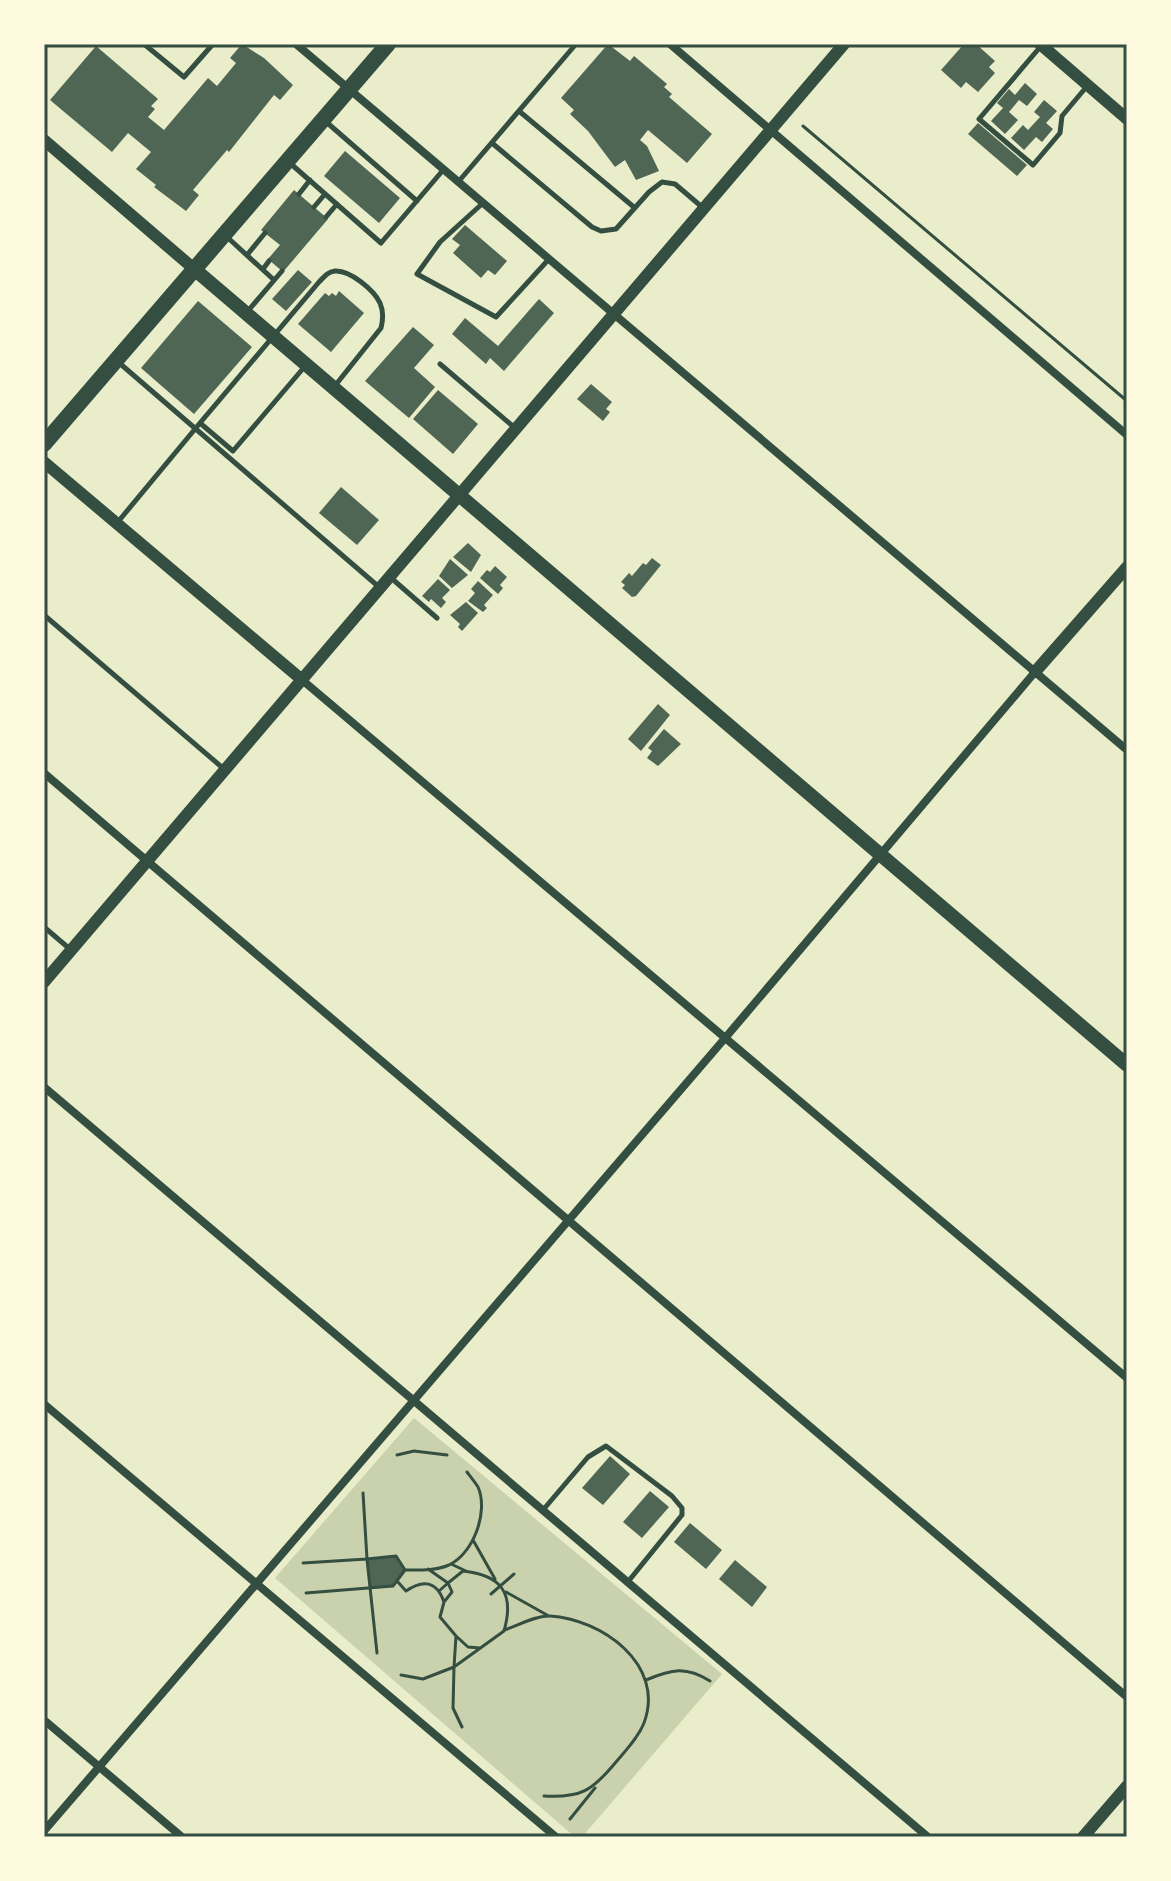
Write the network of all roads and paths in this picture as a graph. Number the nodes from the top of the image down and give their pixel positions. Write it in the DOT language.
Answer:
graph roads {
  1 [pos="144,44"];
  2 [pos="213,44"];
  3 [pos="296,44"];
  4 [pos="388,44"];
  5 [pos="576,44"];
  6 [pos="670,44"];
  7 [pos="844,44"];
  8 [pos="1041,45"];
  9 [pos="1088,85"];
  10 [pos="349,89"];
  11 [pos="519,111"];
  12 [pos="323,119"];
  13 [pos="1127,119"];
  14 [pos="803,126"];
  15 [pos="772,130"];
  16 [pos="44,140"];
  17 [pos="492,143"];
  18 [pos="287,161"];
  19 [pos="444,169"];
  20 [pos="310,180"];
  21 [pos="459,181"];
  22 [pos="299,194"];
  23 [pos="325,194"];
  24 [pos="417,201"];
  25 [pos="484,202"];
  26 [pos="337,204"];
  27 [pos="314,207"];
  28 [pos="635,208"];
  29 [pos="704,210"];
  30 [pos="326,217"];
  31 [pos="265,233"];
  32 [pos="223,234"];
  33 [pos="247,255"];
  34 [pos="550,258"];
  35 [pos="269,261"];
  36 [pos="193,268"];
  37 [pos="263,269"];
  38 [pos="282,271"];
  39 [pos="274,280"];
  40 [pos="246,313"];
  41 [pos="616,313"];
  42 [pos="273,336"];
  43 [pos="116,359"];
  44 [pos="306,364"];
  45 [pos="440,364"];
  46 [pos="333,388"];
  47 [pos="1127,401"];
  48 [pos="200,423"];
  49 [pos="195,429"];
  50 [pos="515,429"];
  51 [pos="1127,435"];
  52 [pos="44,444"];
  53 [pos="44,462"];
  54 [pos="459,494"];
  55 [pos="117,523"];
  56 [pos="1127,567"];
  57 [pos="389,576"];
  58 [pos="380,588"];
  59 [pos="44,615"];
  60 [pos="437,618"];
  61 [pos="1035,672"];
  62 [pos="301,679"];
  63 [pos="1127,750"];
  64 [pos="224,769"];
  65 [pos="44,773"];
  66 [pos="881,854"];
  67 [pos="147,861"];
  68 [pos="44,927"];
  69 [pos="71,951"];
  70 [pos="44,982"];
  71 [pos="726,1037"];
  72 [pos="1127,1065"];
  73 [pos="44,1087"];
  74 [pos="570,1220"];
  75 [pos="1127,1378"];
  76 [pos="412,1401"];
  77 [pos="44,1404"];
  78 [pos="397,1455"];
  79 [pos="447,1455"];
  80 [pos="467,1472"];
  81 [pos="363,1493"];
  82 [pos="542,1511"];
  83 [pos="473,1540"];
  84 [pos="367,1559"];
  85 [pos="303,1563"];
  86 [pos="451,1564"];
  87 [pos="428,1569"];
  88 [pos="405,1570"];
  89 [pos="466,1571"];
  90 [pos="514,1574"];
  91 [pos="397,1581"];
  92 [pos="497,1581"];
  93 [pos="448,1583"];
  94 [pos="627,1583"];
  95 [pos="255,1585"];
  96 [pos="501,1586"];
  97 [pos="370,1589"];
  98 [pos="439,1592"];
  99 [pos="506,1592"];
  100 [pos="306,1593"];
  101 [pos="491,1594"];
  102 [pos="444,1602"];
  103 [pos="547,1615"];
  104 [pos="504,1631"];
  105 [pos="456,1636"];
  106 [pos="480,1648"];
  107 [pos="377,1653"];
  108 [pos="454,1667"];
  109 [pos="401,1675"];
  110 [pos="646,1680"];
  111 [pos="710,1681"];
  112 [pos="1127,1697"];
  113 [pos="44,1720"];
  114 [pos="462,1727"];
  115 [pos="99,1767"];
  116 [pos="611,1767"];
  117 [pos="1127,1786"];
  118 [pos="544,1796"];
  119 [pos="570,1819"];
  120 [pos="44,1831"];
  121 [pos="182,1837"];
  122 [pos="556,1837"];
  123 [pos="928,1837"];
  124 [pos="1083,1837"];
  1 -- 2 [label="lane"];
  3 -- 10 [label="street"];
  4 -- 10 [label="main road"];
  5 -- 11 [label="lane"];
  6 -- 15 [label="street"];
  7 -- 15 [label="street"];
  8 -- 9 [label="street"];
  8 -- 9 [label="lane"];
  9 -- 13 [label="street"];
  10 -- 12 [label="main road"];
  10 -- 19 [label="street"];
  11 -- 17 [label="lane"];
  11 -- 28 [label="lane"];
  12 -- 18 [label="main road"];
  12 -- 24 [label="lane"];
  14 -- 47 [label="path"];
  15 -- 29 [label="street"];
  15 -- 51 [label="street"];
  16 -- 36 [label="street"];
  17 -- 21 [label="lane"];
  17 -- 28 [label="lane"];
  18 -- 20 [label="lane"];
  18 -- 32 [label="main road"];
  19 -- 21 [label="street"];
  19 -- 24 [label="lane"];
  20 -- 22 [label="lane"];
  20 -- 23 [label="lane"];
  21 -- 25 [label="street"];
  23 -- 26 [label="lane"];
  23 -- 27 [label="lane"];
  24 -- 26 [label="lane"];
  25 -- 34 [label="street"];
  25 -- 34 [label="lane"];
  26 -- 30 [label="lane"];
  28 -- 29 [label="lane"];
  29 -- 41 [label="street"];
  31 -- 33 [label="lane"];
  32 -- 33 [label="lane"];
  32 -- 36 [label="main road"];
  33 -- 37 [label="lane"];
  34 -- 41 [label="street"];
  35 -- 37 [label="lane"];
  36 -- 40 [label="main road"];
  36 -- 43 [label="main road"];
  37 -- 39 [label="lane"];
  38 -- 39 [label="lane"];
  39 -- 40 [label="lane"];
  40 -- 42 [label="main road"];
  41 -- 50 [label="street"];
  41 -- 61 [label="street"];
  42 -- 44 [label="main road"];
  42 -- 46 [label="lane"];
  42 -- 48 [label="lane"];
  43 -- 49 [label="lane"];
  43 -- 52 [label="main road"];
  44 -- 46 [label="main road"];
  44 -- 48 [label="lane"];
  45 -- 50 [label="lane"];
  46 -- 54 [label="main road"];
  48 -- 49 [label="lane"];
  49 -- 55 [label="lane"];
  49 -- 58 [label="lane"];
  50 -- 54 [label="street"];
  53 -- 55 [label="street"];
  54 -- 57 [label="street"];
  54 -- 66 [label="main road"];
  55 -- 62 [label="street"];
  56 -- 61 [label="street"];
  57 -- 58 [label="street"];
  57 -- 60 [label="lane"];
  58 -- 62 [label="street"];
  59 -- 64 [label="lane"];
  61 -- 63 [label="street"];
  61 -- 66 [label="street"];
  62 -- 64 [label="street"];
  62 -- 71 [label="street"];
  64 -- 67 [label="street"];
  65 -- 67 [label="street"];
  66 -- 71 [label="street"];
  66 -- 72 [label="main road"];
  67 -- 69 [label="street"];
  67 -- 74 [label="street"];
  68 -- 69 [label="lane"];
  69 -- 70 [label="street"];
  71 -- 74 [label="street"];
  71 -- 75 [label="street"];
  73 -- 76 [label="street"];
  74 -- 76 [label="street"];
  74 -- 112 [label="street"];
  76 -- 82 [label="street"];
  76 -- 95 [label="street"];
  77 -- 95 [label="street"];
  78 -- 79 [label="path"];
  80 -- 83 [label="path"];
  81 -- 84 [label="path"];
  82 -- 94 [label="street"];
  82 -- 94 [label="lane"];
  83 -- 86 [label="path"];
  83 -- 92 [label="path"];
  84 -- 85 [label="path"];
  84 -- 88 [label="path"];
  84 -- 97 [label="path"];
  86 -- 87 [label="path"];
  86 -- 89 [label="path"];
  87 -- 88 [label="path"];
  87 -- 93 [label="path"];
  88 -- 91 [label="path"];
  89 -- 92 [label="path"];
  89 -- 93 [label="path"];
  90 -- 96 [label="path"];
  91 -- 97 [label="path"];
  91 -- 98 [label="path"];
  92 -- 96 [label="path"];
  93 -- 98 [label="path"];
  93 -- 102 [label="path"];
  94 -- 123 [label="street"];
  95 -- 115 [label="street"];
  95 -- 122 [label="street"];
  96 -- 99 [label="path"];
  96 -- 101 [label="path"];
  97 -- 100 [label="path"];
  97 -- 107 [label="path"];
  98 -- 102 [label="path"];
  99 -- 103 [label="path"];
  99 -- 104 [label="path"];
  102 -- 105 [label="path"];
  103 -- 104 [label="path"];
  103 -- 110 [label="path"];
  104 -- 106 [label="path"];
  105 -- 106 [label="path"];
  105 -- 108 [label="path"];
  106 -- 108 [label="path"];
  108 -- 109 [label="path"];
  108 -- 114 [label="path"];
  110 -- 111 [label="path"];
  110 -- 116 [label="path"];
  113 -- 115 [label="street"];
  115 -- 120 [label="street"];
  115 -- 121 [label="street"];
  116 -- 118 [label="path"];
  116 -- 119 [label="path"];
  117 -- 124 [label="street"];
}
